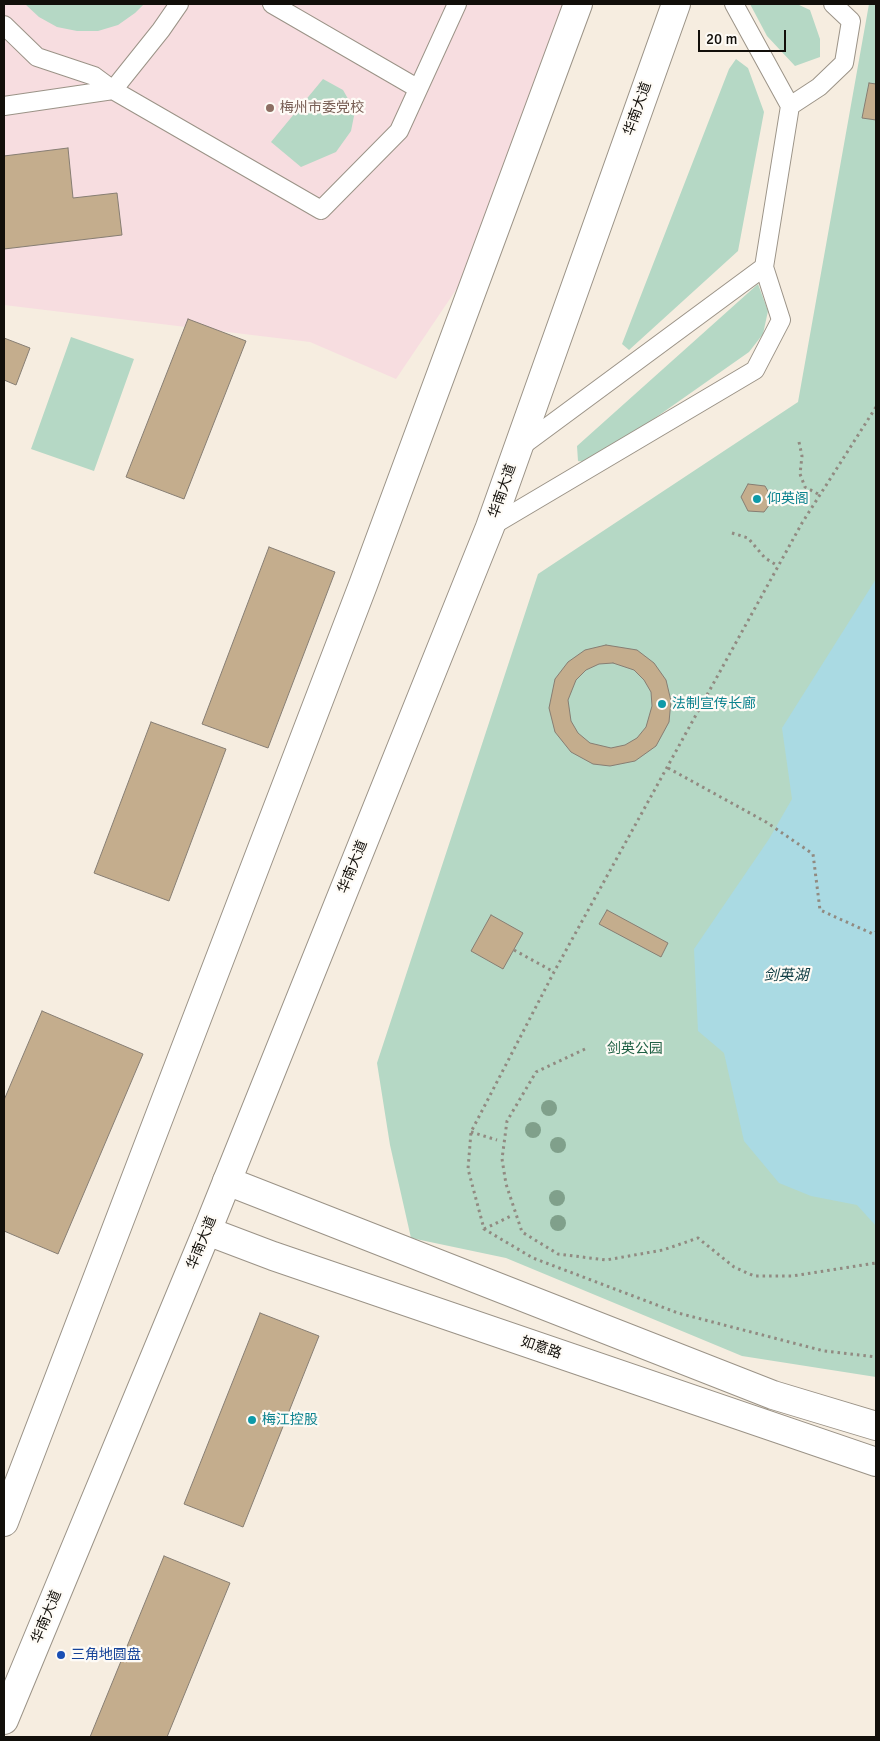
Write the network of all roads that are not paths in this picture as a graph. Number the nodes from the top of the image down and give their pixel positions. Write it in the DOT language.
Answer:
graph roads {
  1 [pos="179,4"];
  2 [pos="272,4"];
  3 [pos="457,4"];
  4 [pos="578,4"];
  5 [pos="676,4"];
  6 [pos="734,4"];
  7 [pos="832,4"];
  8 [pos="4,25"];
  9 [pos="417,88"];
  10 [pos="113,90"];
  11 [pos="4,106"];
  12 [pos="790,106"];
  13 [pos="764,267"];
  14 [pos="517,450"];
  15 [pos="490,527"];
  16 [pos="227,1181"];
  17 [pos="207,1231"];
  18 [pos="876,1426"];
  19 [pos="876,1462"];
  20 [pos="4,1522"];
  21 [pos="4,1720"];
  1 -- 10 [label="lane"];
  2 -- 9 [label="lane"];
  3 -- 9 [label="lane"];
  4 -- 20 [label="main road"];
  5 -- 14 [label="main road, 华南大道"];
  6 -- 12 [label="lane"];
  7 -- 12 [label="lane"];
  8 -- 10 [label="lane"];
  9 -- 10 [label="lane"];
  10 -- 11 [label="lane"];
  12 -- 13 [label="lane"];
  13 -- 14 [label="lane"];
  13 -- 15 [label="lane"];
  14 -- 15 [label="main road, 华南大道"];
  15 -- 16 [label="main road, 华南大道"];
  16 -- 17 [label="main road, 华南大道"];
  16 -- 18 [label="main road"];
  17 -- 19 [label="main road, 如意路"];
  17 -- 21 [label="main road, 华南大道"];
}
